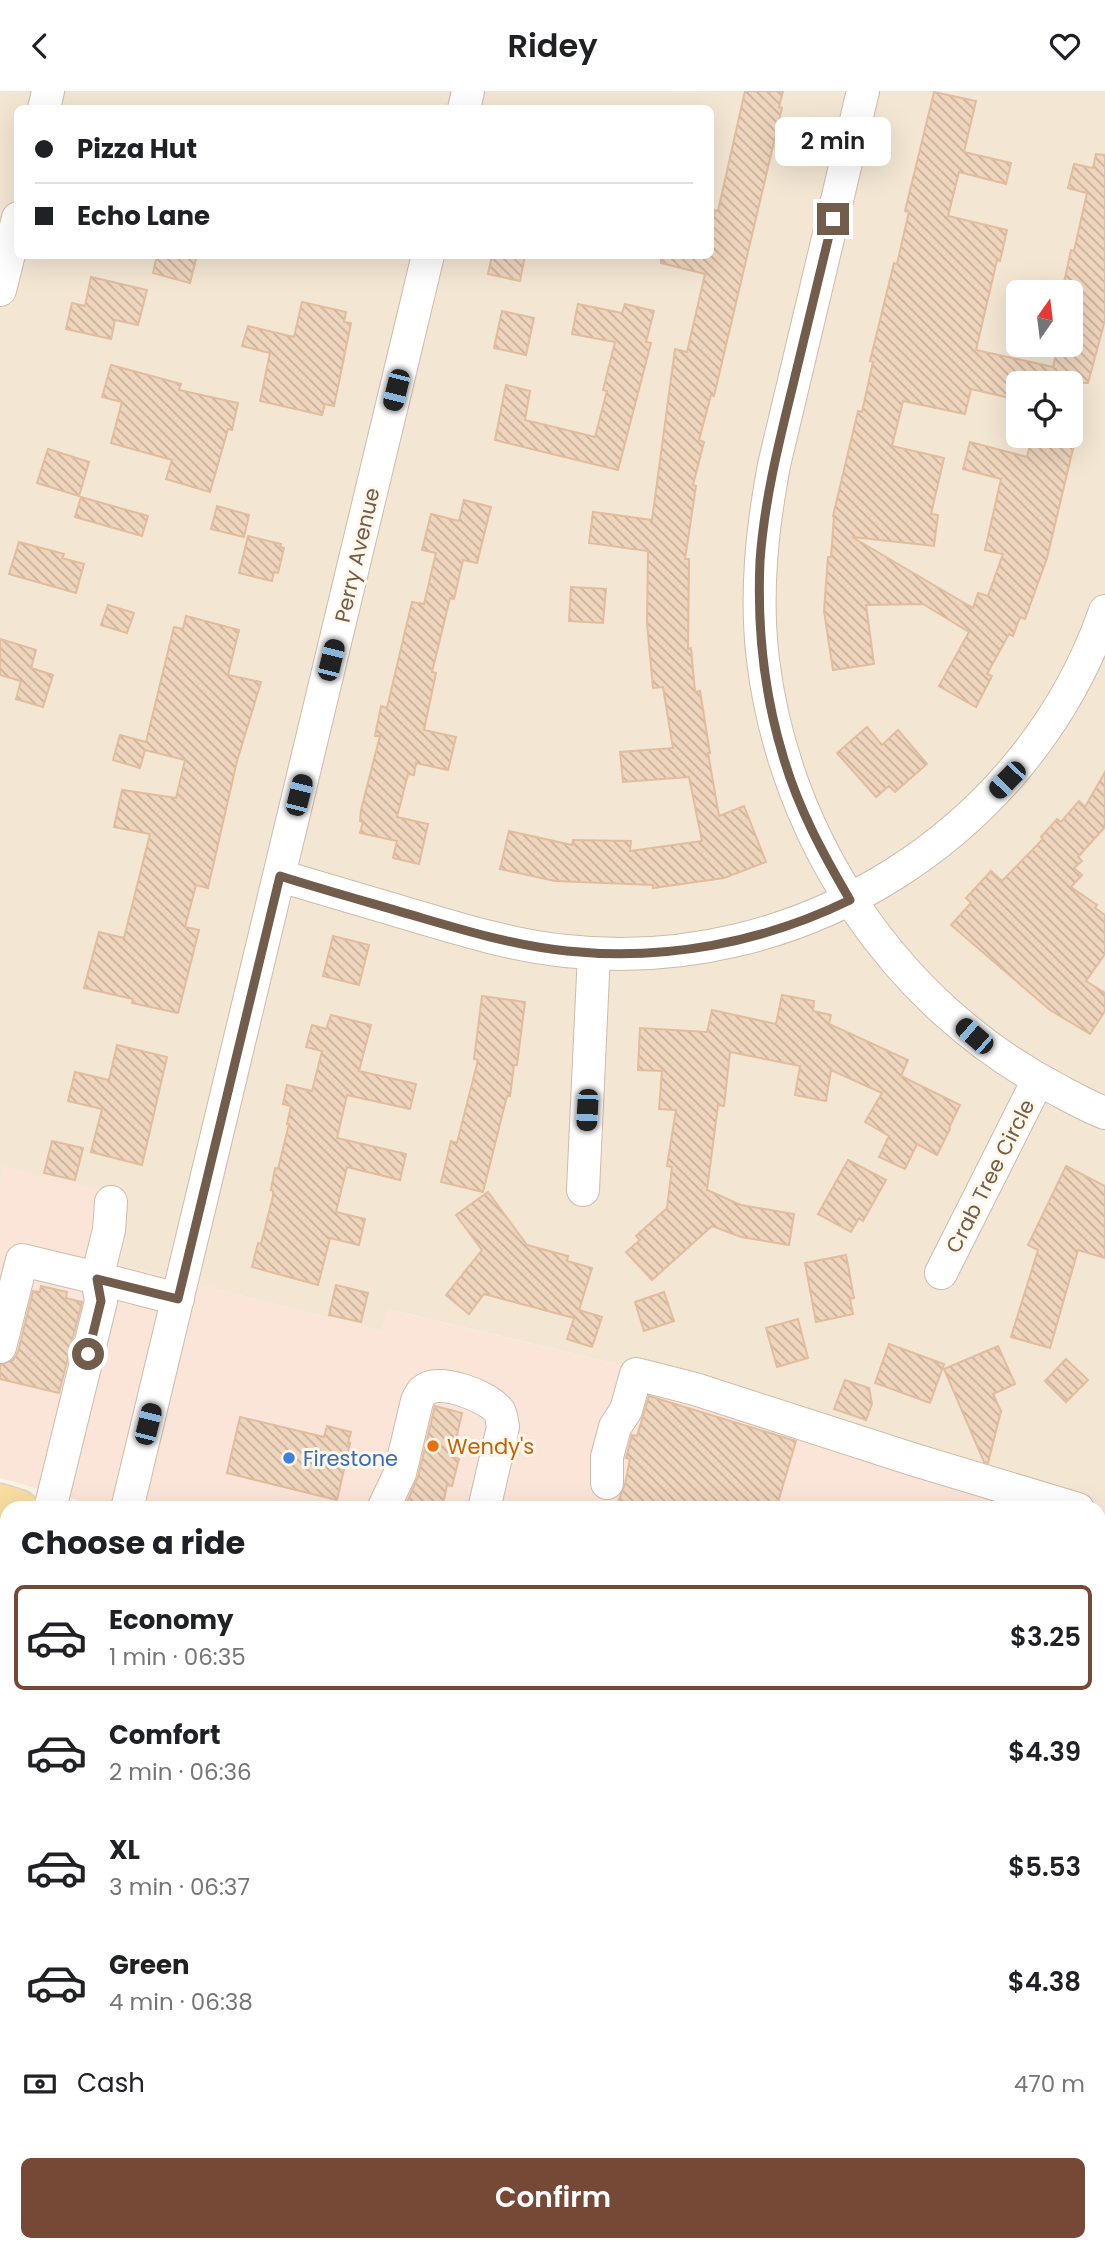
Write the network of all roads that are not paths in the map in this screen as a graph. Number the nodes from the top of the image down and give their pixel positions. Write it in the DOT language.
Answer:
graph roads {
  1 [pos="863,91"];
  2 [pos="14,234"];
  3 [pos="427,259"];
  4 [pos="0,290"];
  5 [pos="1105,611"];
  6 [pos="280,876"];
  7 [pos="850,900"];
  8 [pos="594,953"];
  9 [pos="1038,1080"];
  10 [pos="1105,1113"];
  11 [pos="583,1189"];
  12 [pos="111,1202"];
  13 [pos="941,1273"];
  14 [pos="97,1279"];
  15 [pos="178,1299"];
  16 [pos="0,1347"];
  17 [pos="617,1458"];
  18 [pos="52,1501"];
  19 [pos="129,1501"];
  20 [pos="387,1501"];
  21 [pos="486,1501"];
  22 [pos="1052,1501"];
  1 -- 7 [label="street"];
  2 -- 4 [label="street"];
  3 -- 6 [label="street, Perry Avenue"];
  5 -- 7 [label="street"];
  6 -- 8 [label="street"];
  6 -- 15 [label="street, Perry Avenue"];
  7 -- 8 [label="street"];
  7 -- 9 [label="street"];
  8 -- 11 [label="street"];
  9 -- 10 [label="street"];
  9 -- 13 [label="street, Crab Tree Circle"];
  12 -- 14 [label="street"];
  14 -- 15 [label="street"];
  14 -- 16 [label="street"];
  14 -- 18 [label="street"];
  15 -- 19 [label="street, Perry Avenue"];
  17 -- 22 [label="street"];
  20 -- 21 [label="street"];
}
